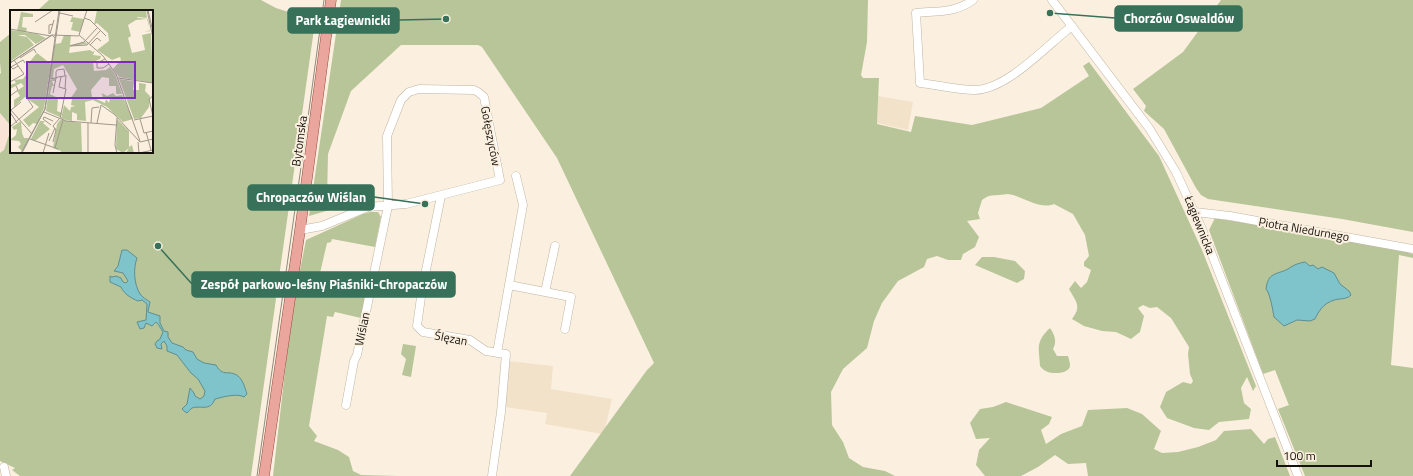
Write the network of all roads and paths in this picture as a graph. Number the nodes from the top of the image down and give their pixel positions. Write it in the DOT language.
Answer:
graph roads {
  1 [pos="331,0"];
  2 [pos="973,0"];
  3 [pos="1052,0"];
  4 [pos="1072,26"];
  5 [pos="516,176"];
  6 [pos="441,196"];
  7 [pos="388,206"];
  8 [pos="1195,212"];
  9 [pos="300,230"];
  10 [pos="555,246"];
  11 [pos="1413,249"];
  12 [pos="509,285"];
  13 [pos="546,292"];
  14 [pos="565,329"];
  15 [pos="497,353"];
  16 [pos="346,405"];
  17 [pos="4,467"];
  18 [pos="6,476"];
  19 [pos="264,476"];
  20 [pos="492,476"];
  21 [pos="1298,476"];
  1 -- 9 [label="main road, Bytomska"];
  2 -- 4 [label="street"];
  3 -- 4 [label="street, Łagiewnicka"];
  4 -- 8 [label="street, Łagiewnicka"];
  5 -- 12 [label="street"];
  6 -- 7 [label="street"];
  6 -- 7 [label="street, Gołęszyców"];
  6 -- 15 [label="street, Ślęzan"];
  7 -- 9 [label="street"];
  7 -- 16 [label="street, Wiślan"];
  8 -- 11 [label="street, Piotra Niedurnego"];
  8 -- 21 [label="street, Łagiewnicka"];
  9 -- 19 [label="main road, Bytomska"];
  10 -- 13 [label="street"];
  12 -- 13 [label="street"];
  12 -- 15 [label="street"];
  13 -- 14 [label="street"];
  15 -- 20 [label="street"];
  17 -- 18 [label="street"];
}
